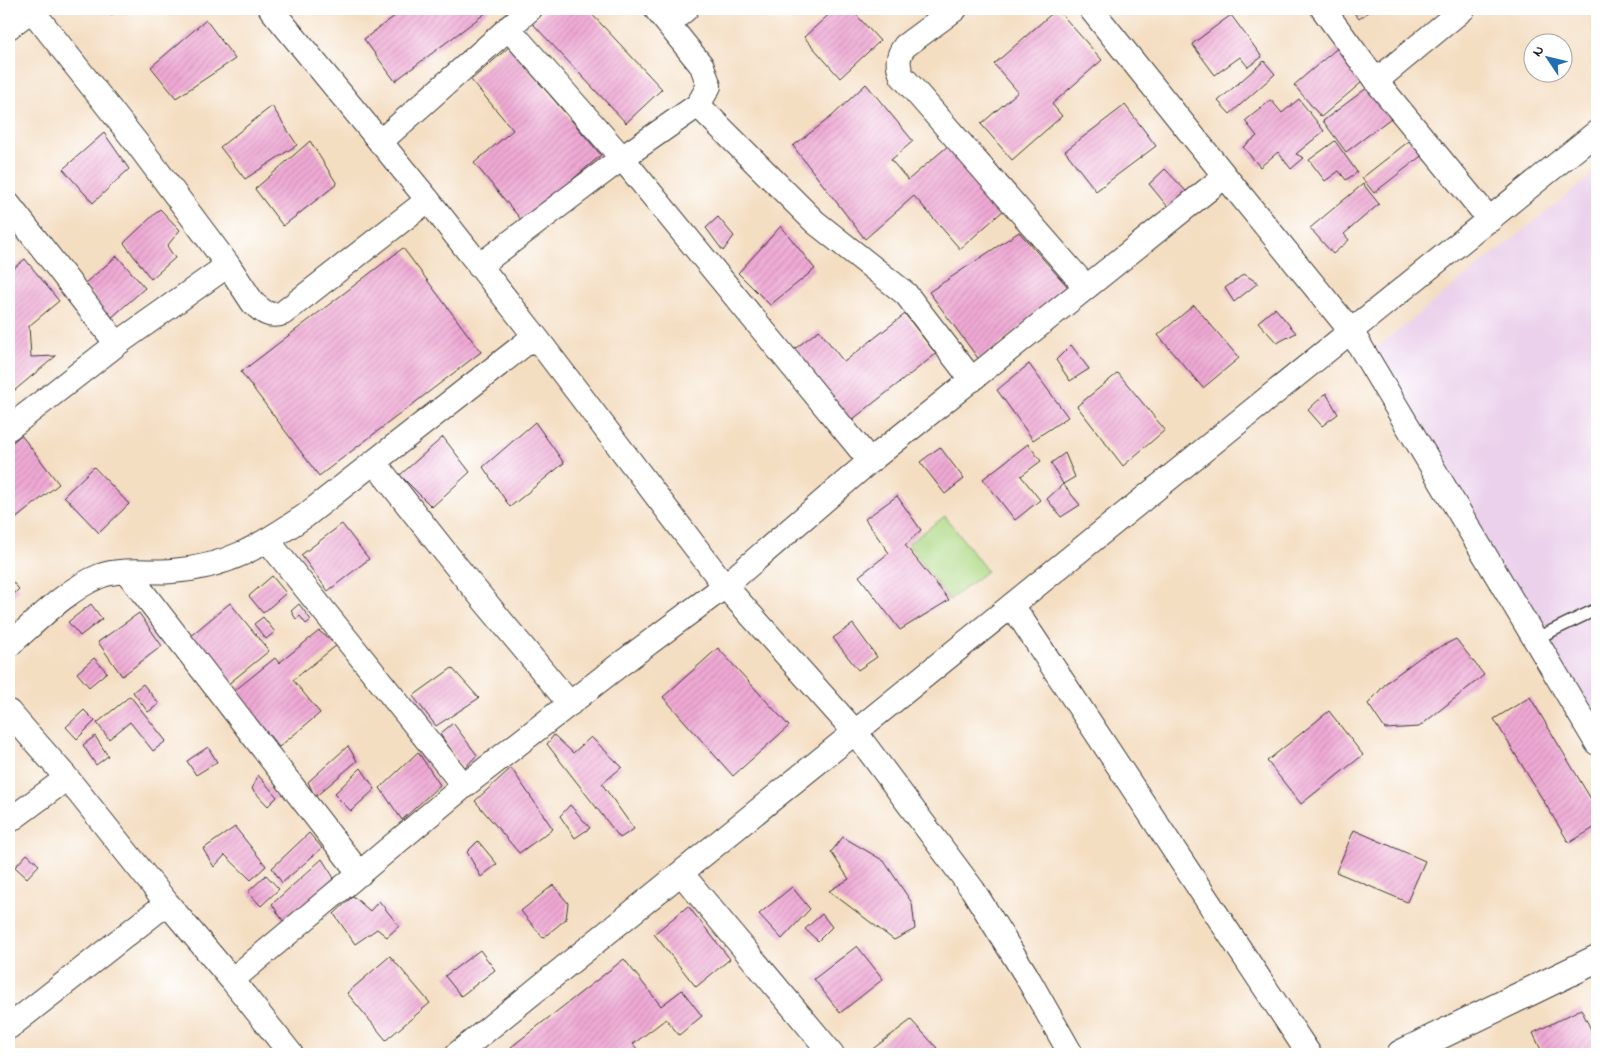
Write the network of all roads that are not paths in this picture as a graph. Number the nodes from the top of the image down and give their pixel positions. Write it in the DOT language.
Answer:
graph roads {
  1 [pos="32,9"];
  2 [pos="271,9"];
  3 [pos="955,9"];
  4 [pos="1091,9"];
  5 [pos="1323,9"];
  6 [pos="1463,9"];
  7 [pos="670,14"];
  8 [pos="520,15"];
  9 [pos="9,27"];
  10 [pos="1376,81"];
  11 [pos="698,105"];
  12 [pos="1597,132"];
  13 [pos="380,142"];
  14 [pos="622,158"];
  15 [pos="1224,176"];
  16 [pos="428,200"];
  17 [pos="9,206"];
  18 [pos="1490,220"];
  19 [pos="228,265"];
  20 [pos="479,266"];
  21 [pos="1086,287"];
  22 [pos="1351,331"];
  23 [pos="535,336"];
  24 [pos="117,344"];
  25 [pos="972,380"];
  26 [pos="9,426"];
  27 [pos="374,462"];
  28 [pos="870,462"];
  29 [pos="268,541"];
  30 [pos="126,572"];
  31 [pos="725,586"];
  32 [pos="1012,605"];
  33 [pos="1597,609"];
  34 [pos="1535,639"];
  35 [pos="9,645"];
  36 [pos="570,704"];
  37 [pos="9,712"];
  38 [pos="855,732"];
  39 [pos="1597,743"];
  40 [pos="67,778"];
  41 [pos="464,786"];
  42 [pos="9,821"];
  43 [pos="681,873"];
  44 [pos="360,874"];
  45 [pos="167,903"];
  46 [pos="1597,960"];
  47 [pos="232,980"];
  48 [pos="9,1027"];
  49 [pos="291,1054"];
  50 [pos="457,1054"];
  51 [pos="832,1054"];
  52 [pos="1071,1054"];
  53 [pos="1308,1054"];
  54 [pos="1401,1054"];
  1 -- 9 [label="street"];
  1 -- 19 [label="street"];
  2 -- 13 [label="street"];
  3 -- 21 [label="street"];
  4 -- 15 [label="street"];
  5 -- 10 [label="street"];
  6 -- 10 [label="street"];
  7 -- 11 [label="street"];
  8 -- 13 [label="street"];
  8 -- 14 [label="street"];
  10 -- 18 [label="street"];
  11 -- 14 [label="street"];
  11 -- 25 [label="street"];
  12 -- 18 [label="street"];
  13 -- 16 [label="street"];
  14 -- 20 [label="street"];
  14 -- 28 [label="street"];
  15 -- 21 [label="street"];
  15 -- 22 [label="street"];
  16 -- 19 [label="street"];
  16 -- 20 [label="street"];
  17 -- 24 [label="street"];
  18 -- 22 [label="street"];
  19 -- 24 [label="street"];
  20 -- 23 [label="street"];
  21 -- 25 [label="street"];
  22 -- 32 [label="street"];
  22 -- 34 [label="street"];
  23 -- 27 [label="street"];
  23 -- 31 [label="street"];
  24 -- 26 [label="street"];
  25 -- 28 [label="street"];
  27 -- 29 [label="street"];
  27 -- 36 [label="street"];
  28 -- 31 [label="street"];
  29 -- 30 [label="street"];
  29 -- 41 [label="street"];
  30 -- 35 [label="street"];
  30 -- 44 [label="street"];
  31 -- 36 [label="street"];
  31 -- 38 [label="street"];
  32 -- 38 [label="street"];
  32 -- 53 [label="street"];
  33 -- 34 [label="lane"];
  34 -- 39 [label="street"];
  36 -- 41 [label="street"];
  37 -- 40 [label="street"];
  38 -- 43 [label="street"];
  38 -- 52 [label="street"];
  40 -- 42 [label="street"];
  40 -- 45 [label="street"];
  41 -- 44 [label="street"];
  43 -- 50 [label="street"];
  43 -- 51 [label="street"];
  44 -- 47 [label="street"];
  45 -- 47 [label="street"];
  45 -- 48 [label="street"];
  46 -- 54 [label="street"];
  47 -- 49 [label="street"];
}
